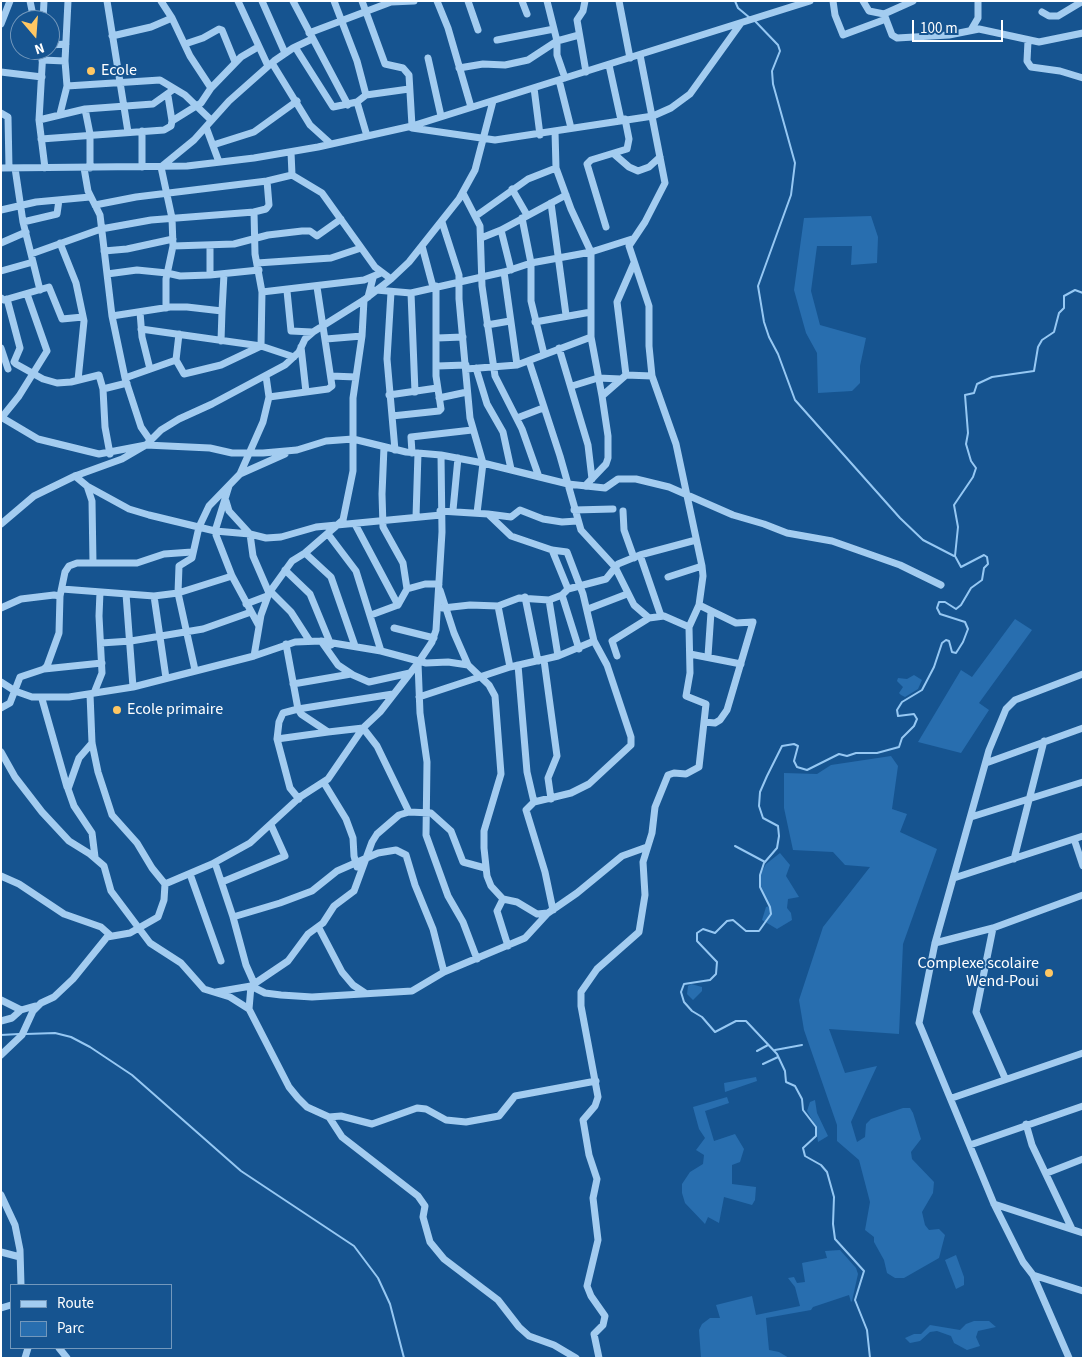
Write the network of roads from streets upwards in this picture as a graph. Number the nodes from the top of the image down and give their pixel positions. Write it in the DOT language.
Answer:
graph roads {
  1 [pos="10,1"];
  2 [pos="68,1"];
  3 [pos="107,1"];
  4 [pos="161,1"];
  5 [pos="238,1"];
  6 [pos="262,1"];
  7 [pos="293,1"];
  8 [pos="334,1"];
  9 [pos="362,1"];
  10 [pos="414,1"];
  11 [pos="437,1"];
  12 [pos="468,1"];
  13 [pos="522,1"];
  14 [pos="547,1"];
  15 [pos="585,1"];
  16 [pos="619,1"];
  17 [pos="810,1"];
  18 [pos="833,1"];
  19 [pos="863,1"];
  20 [pos="913,1"];
  21 [pos="978,1"];
  22 [pos="1083,1"];
  23 [pos="1042,12"];
  24 [pos="367,13"];
  25 [pos="526,14"];
  26 [pos="885,17"];
  27 [pos="172,18"];
  28 [pos="342,22"];
  29 [pos="741,22"];
  30 [pos="1,24"];
  31 [pos="554,29"];
  32 [pos="478,30"];
  33 [pos="971,30"];
  34 [pos="1083,33"];
  35 [pos="579,34"];
  36 [pos="112,36"];
  37 [pos="310,36"];
  38 [pos="497,40"];
  39 [pos="1028,41"];
  40 [pos="557,42"];
  41 [pos="60,44"];
  42 [pos="66,44"];
  43 [pos="185,44"];
  44 [pos="258,47"];
  45 [pos="295,47"];
  46 [pos="285,53"];
  47 [pos="640,55"];
  48 [pos="428,58"];
  49 [pos="630,58"];
  50 [pos="42,60"];
  51 [pos="60,60"];
  52 [pos="65,61"];
  53 [pos="235,62"];
  54 [pos="270,65"];
  55 [pos="609,65"];
  56 [pos="460,68"];
  57 [pos="1,72"];
  58 [pos="586,72"];
  59 [pos="42,77"];
  60 [pos="1083,78"];
  61 [pos="562,79"];
  62 [pos="121,82"];
  63 [pos="67,86"];
  64 [pos="212,88"];
  65 [pos="534,88"];
  66 [pos="174,89"];
  67 [pos="409,89"];
  68 [pos="366,95"];
  69 [pos="168,96"];
  70 [pos="297,101"];
  71 [pos="493,101"];
  72 [pos="357,102"];
  73 [pos="348,105"];
  74 [pos="198,106"];
  75 [pos="124,107"];
  76 [pos="471,107"];
  77 [pos="85,109"];
  78 [pos="1,113"];
  79 [pos="60,114"];
  80 [pos="441,116"];
  81 [pos="653,116"];
  82 [pos="39,120"];
  83 [pos="211,120"];
  84 [pos="623,120"];
  85 [pos="172,121"];
  86 [pos="410,127"];
  87 [pos="206,128"];
  88 [pos="570,128"];
  89 [pos="555,131"];
  90 [pos="128,132"];
  91 [pos="142,132"];
  92 [pos="90,134"];
  93 [pos="540,135"];
  94 [pos="367,136"];
  95 [pos="4,138"];
  96 [pos="42,139"];
  97 [pos="484,140"];
  98 [pos="213,144"];
  99 [pos="331,144"];
  100 [pos="291,152"];
  101 [pos="614,154"];
  102 [pos="660,156"];
  103 [pos="219,162"];
  104 [pos="142,167"];
  105 [pos="161,167"];
  106 [pos="8,168"];
  107 [pos="45,168"];
  108 [pos="86,168"];
  109 [pos="556,168"];
  110 [pos="292,175"];
  111 [pos="268,181"];
  112 [pos="512,189"];
  113 [pos="166,192"];
  114 [pos="463,193"];
  115 [pos="566,195"];
  116 [pos="90,197"];
  117 [pos="59,200"];
  118 [pos="551,202"];
  119 [pos="95,205"];
  120 [pos="20,206"];
  121 [pos="1,210"];
  122 [pos="254,212"];
  123 [pos="476,216"];
  124 [pos="525,217"];
  125 [pos="172,218"];
  126 [pos="341,218"];
  127 [pos="23,222"];
  128 [pos="442,222"];
  129 [pos="606,227"];
  130 [pos="101,229"];
  131 [pos="501,230"];
  132 [pos="26,232"];
  133 [pos="481,238"];
  134 [pos="254,239"];
  135 [pos="632,239"];
  136 [pos="173,242"];
  137 [pos="1,243"];
  138 [pos="60,243"];
  139 [pos="210,245"];
  140 [pos="422,246"];
  141 [pos="361,248"];
  142 [pos="104,251"];
  143 [pos="591,252"];
  144 [pos="32,258"];
  145 [pos="558,258"];
  146 [pos="531,263"];
  147 [pos="634,263"];
  148 [pos="258,266"];
  149 [pos="508,271"];
  150 [pos="1,272"];
  151 [pos="167,273"];
  152 [pos="381,273"];
  153 [pos="107,274"];
  154 [pos="224,274"];
  155 [pos="210,275"];
  156 [pos="482,276"];
  157 [pos="373,278"];
  158 [pos="391,279"];
  159 [pos="459,281"];
  160 [pos="435,286"];
  161 [pos="317,287"];
  162 [pos="40,290"];
  163 [pos="376,290"];
  164 [pos="287,291"];
  165 [pos="262,292"];
  166 [pos="391,292"];
  167 [pos="411,293"];
  168 [pos="27,294"];
  169 [pos="366,298"];
  170 [pos="3,300"];
  171 [pos="166,308"];
  172 [pos="222,311"];
  173 [pos="140,312"];
  174 [pos="591,312"];
  175 [pos="566,315"];
  176 [pos="112,316"];
  177 [pos="83,317"];
  178 [pos="510,322"];
  179 [pos="536,322"];
  180 [pos="324,324"];
  181 [pos="487,325"];
  182 [pos="141,329"];
  183 [pos="313,332"];
  184 [pos="179,334"];
  185 [pos="362,336"];
  186 [pos="463,337"];
  187 [pos="591,337"];
  188 [pos="326,338"];
  189 [pos="437,338"];
  190 [pos="221,341"];
  191 [pos="261,346"];
  192 [pos="301,347"];
  193 [pos="1,348"];
  194 [pos="559,348"];
  195 [pos="544,354"];
  196 [pos="294,357"];
  197 [pos="176,360"];
  198 [pos="529,361"];
  199 [pos="15,363"];
  200 [pos="517,365"];
  201 [pos="437,366"];
  202 [pos="466,367"];
  203 [pos="8,368"];
  204 [pos="476,368"];
  205 [pos="494,368"];
  206 [pos="150,369"];
  207 [pos="33,374"];
  208 [pos="1,375"];
  209 [pos="266,376"];
  210 [pos="331,376"];
  211 [pos="652,376"];
  212 [pos="356,377"];
  213 [pos="623,377"];
  214 [pos="598,378"];
  215 [pos="78,380"];
  216 [pos="126,380"];
  217 [pos="572,386"];
  218 [pos="437,388"];
  219 [pos="103,389"];
  220 [pos="306,392"];
  221 [pos="415,392"];
  222 [pos="467,392"];
  223 [pos="390,395"];
  224 [pos="602,396"];
  225 [pos="268,397"];
  226 [pos="439,398"];
  227 [pos="543,408"];
  228 [pos="392,416"];
  229 [pos="2,417"];
  230 [pos="517,418"];
  231 [pos="472,430"];
  232 [pos="352,439"];
  233 [pos="148,443"];
  234 [pos="384,447"];
  235 [pos="297,450"];
  236 [pos="395,450"];
  237 [pos="250,453"];
  238 [pos="415,453"];
  239 [pos="110,454"];
  240 [pos="441,454"];
  241 [pos="458,458"];
  242 [pos="482,463"];
  243 [pos="511,469"];
  244 [pos="240,474"];
  245 [pos="75,476"];
  246 [pos="539,477"];
  247 [pos="592,479"];
  248 [pos="568,484"];
  249 [pos="230,485"];
  250 [pos="87,486"];
  251 [pos="585,486"];
  252 [pos="689,496"];
  253 [pos="226,501"];
  254 [pos="613,509"];
  255 [pos="452,510"];
  256 [pos="574,510"];
  257 [pos="623,512"];
  258 [pos="440,513"];
  259 [pos="477,513"];
  260 [pos="488,514"];
  261 [pos="416,517"];
  262 [pos="577,521"];
  263 [pos="383,522"];
  264 [pos="1,524"];
  265 [pos="341,524"];
  266 [pos="355,524"];
  267 [pos="199,527"];
  268 [pos="215,531"];
  269 [pos="250,534"];
  270 [pos="328,534"];
  271 [pos="696,540"];
  272 [pos="552,550"];
  273 [pos="192,552"];
  274 [pos="305,553"];
  275 [pos="637,556"];
  276 [pos="93,563"];
  277 [pos="702,566"];
  278 [pos="615,567"];
  279 [pos="285,570"];
  280 [pos="232,576"];
  281 [pos="668,576"];
  282 [pos="580,584"];
  283 [pos="439,585"];
  284 [pos="941,585"];
  285 [pos="407,589"];
  286 [pos="568,589"];
  287 [pos="61,592"];
  288 [pos="100,592"];
  289 [pos="178,593"];
  290 [pos="269,593"];
  291 [pos="126,594"];
  292 [pos="627,594"];
  293 [pos="154,596"];
  294 [pos="562,596"];
  295 [pos="525,598"];
  296 [pos="549,600"];
  297 [pos="246,604"];
  298 [pos="398,605"];
  299 [pos="699,605"];
  300 [pos="498,606"];
  301 [pos="1,608"];
  302 [pos="438,608"];
  303 [pos="446,608"];
  304 [pos="588,609"];
  305 [pos="251,612"];
  306 [pos="711,612"];
  307 [pos="371,615"];
  308 [pos="661,616"];
  309 [pos="649,618"];
  310 [pos="259,626"];
  311 [pos="689,627"];
  312 [pos="394,628"];
  313 [pos="188,632"];
  314 [pos="159,637"];
  315 [pos="434,638"];
  316 [pos="309,640"];
  317 [pos="131,641"];
  318 [pos="321,641"];
  319 [pos="330,642"];
  320 [pos="594,642"];
  321 [pos="100,643"];
  322 [pos="286,644"];
  323 [pos="355,646"];
  324 [pos="579,649"];
  325 [pos="381,651"];
  326 [pos="690,654"];
  327 [pos="254,656"];
  328 [pos="558,656"];
  329 [pos="616,656"];
  330 [pos="708,656"];
  331 [pos="334,657"];
  332 [pos="541,661"];
  333 [pos="419,662"];
  334 [pos="102,663"];
  335 [pos="741,664"];
  336 [pos="468,665"];
  337 [pos="514,666"];
  338 [pos="44,669"];
  339 [pos="195,670"];
  340 [pos="411,673"];
  341 [pos="351,674"];
  342 [pos="1083,674"];
  343 [pos="482,677"];
  344 [pos="166,678"];
  345 [pos="1,682"];
  346 [pos="293,684"];
  347 [pos="133,686"];
  348 [pos="16,691"];
  349 [pos="92,694"];
  350 [pos="393,694"];
  351 [pos="420,697"];
  352 [pos="42,698"];
  353 [pos="1,708"];
  354 [pos="298,709"];
  355 [pos="704,722"];
  356 [pos="363,728"];
  357 [pos="1083,728"];
  358 [pos="328,732"];
  359 [pos="277,739"];
  360 [pos="1044,741"];
  361 [pos="92,743"];
  362 [pos="1,752"];
  363 [pos="986,763"];
  364 [pos="1083,782"];
  365 [pos="324,783"];
  366 [pos="68,789"];
  367 [pos="299,799"];
  368 [pos="551,799"];
  369 [pos="1030,799"];
  370 [pos="534,802"];
  371 [pos="409,812"];
  372 [pos="425,812"];
  373 [pos="971,817"];
  374 [pos="271,825"];
  375 [pos="1083,836"];
  376 [pos="1074,839"];
  377 [pos="647,847"];
  378 [pos="96,857"];
  379 [pos="368,857"];
  380 [pos="1014,860"];
  381 [pos="215,863"];
  382 [pos="356,864"];
  383 [pos="1083,866"];
  384 [pos="485,868"];
  385 [pos="190,874"];
  386 [pos="360,874"];
  387 [pos="1,876"];
  388 [pos="954,878"];
  389 [pos="222,882"];
  390 [pos="165,884"];
  391 [pos="1083,895"];
  392 [pos="503,899"];
  393 [pos="550,911"];
  394 [pos="233,917"];
  395 [pos="319,928"];
  396 [pos="993,928"];
  397 [pos="140,929"];
  398 [pos="110,935"];
  399 [pos="935,943"];
  400 [pos="508,946"];
  401 [pos="477,959"];
  402 [pos="221,961"];
  403 [pos="444,972"];
  404 [pos="253,985"];
  405 [pos="215,992"];
  406 [pos="366,994"];
  407 [pos="1,1000"];
  408 [pos="41,1003"];
  409 [pos="249,1009"];
  410 [pos="21,1010"];
  411 [pos="1,1021"];
  412 [pos="1083,1053"];
  413 [pos="1,1055"];
  414 [pos="1005,1078"];
  415 [pos="596,1082"];
  416 [pos="952,1098"];
  417 [pos="1083,1106"];
  418 [pos="329,1118"];
  419 [pos="1026,1124"];
  420 [pos="970,1144"];
  421 [pos="1083,1159"];
  422 [pos="1046,1173"];
  423 [pos="1,1195"];
  424 [pos="994,1204"];
  425 [pos="1072,1229"];
  426 [pos="1083,1233"];
  427 [pos="1,1252"];
  428 [pos="20,1257"];
  429 [pos="1034,1275"];
  430 [pos="22,1284"];
  431 [pos="1083,1290"];
  432 [pos="576,1358"];
  433 [pos="599,1358"];
  434 [pos="1069,1358"];
  1 -- 30 [label="street"];
  2 -- 42 [label="street"];
  3 -- 36 [label="street"];
  4 -- 27 [label="street"];
  5 -- 44 [label="street"];
  6 -- 46 [label="street"];
  7 -- 37 [label="street"];
  8 -- 28 [label="street"];
  9 -- 24 [label="street"];
  10 -- 24 [label="street"];
  11 -- 56 [label="street"];
  12 -- 32 [label="street"];
  13 -- 25 [label="street"];
  14 -- 31 [label="street"];
  15 -- 35 [label="street"];
  16 -- 49 [label="street"];
  17 -- 29 [label="street"];
  18 -- 26 [label="street"];
  19 -- 26 [label="street"];
  20 -- 26 [label="street"];
  21 -- 33 [label="street"];
  22 -- 23 [label="street"];
  24 -- 28 [label="street"];
  24 -- 67 [label="street"];
  26 -- 33 [label="street"];
  27 -- 36 [label="street"];
  27 -- 43 [label="street"];
  28 -- 37 [label="street"];
  28 -- 68 [label="street"];
  29 -- 47 [label="street"];
  29 -- 81 [label="street"];
  31 -- 38 [label="street"];
  31 -- 40 [label="street"];
  33 -- 39 [label="street"];
  34 -- 39 [label="street"];
  35 -- 40 [label="street"];
  35 -- 58 [label="street"];
  36 -- 62 [label="street"];
  37 -- 45 [label="street"];
  37 -- 73 [label="street"];
  39 -- 60 [label="street"];
  40 -- 56 [label="street"];
  40 -- 61 [label="street"];
  41 -- 42 [label="street"];
  42 -- 52 [label="street"];
  43 -- 53 [label="street"];
  43 -- 64 [label="street"];
  44 -- 53 [label="street"];
  44 -- 54 [label="street"];
  45 -- 46 [label="street"];
  45 -- 73 [label="street"];
  46 -- 54 [label="street"];
  47 -- 49 [label="street"];
  47 -- 81 [label="street"];
  48 -- 80 [label="street"];
  49 -- 55 [label="street"];
  50 -- 59 [label="street"];
  51 -- 52 [label="street"];
  52 -- 63 [label="street"];
  53 -- 64 [label="street"];
  54 -- 70 [label="street"];
  54 -- 83 [label="street"];
  55 -- 58 [label="street"];
  55 -- 84 [label="street"];
  56 -- 76 [label="street"];
  57 -- 59 [label="street"];
  58 -- 61 [label="street"];
  59 -- 82 [label="street"];
  61 -- 65 [label="street"];
  61 -- 88 [label="street"];
  62 -- 63 [label="street"];
  62 -- 66 [label="street"];
  62 -- 75 [label="street"];
  63 -- 79 [label="street"];
  64 -- 74 [label="street"];
  65 -- 71 [label="street"];
  65 -- 93 [label="street"];
  66 -- 69 [label="street"];
  66 -- 74 [label="street"];
  67 -- 68 [label="street"];
  67 -- 86 [label="street"];
  68 -- 72 [label="street"];
  69 -- 75 [label="street"];
  69 -- 85 [label="street"];
  70 -- 98 [label="street"];
  70 -- 99 [label="street"];
  71 -- 76 [label="street"];
  71 -- 97 [label="street"];
  72 -- 73 [label="street"];
  72 -- 94 [label="street"];
  74 -- 83 [label="street"];
  74 -- 85 [label="street"];
  75 -- 77 [label="street"];
  75 -- 90 [label="street"];
  76 -- 80 [label="street"];
  77 -- 79 [label="street"];
  77 -- 92 [label="street"];
  78 -- 95 [label="street"];
  79 -- 82 [label="street"];
  80 -- 86 [label="street"];
  81 -- 84 [label="street"];
  81 -- 102 [label="street"];
  82 -- 96 [label="street"];
  83 -- 87 [label="street"];
  84 -- 88 [label="street"];
  84 -- 101 [label="street"];
  85 -- 91 [label="street"];
  86 -- 94 [label="street"];
  86 -- 97 [label="street"];
  87 -- 98 [label="street"];
  87 -- 105 [label="street"];
  88 -- 89 [label="street"];
  89 -- 93 [label="street"];
  89 -- 109 [label="street"];
  90 -- 91 [label="street"];
  90 -- 92 [label="street"];
  91 -- 104 [label="street"];
  92 -- 96 [label="street"];
  92 -- 108 [label="street"];
  93 -- 97 [label="street"];
  94 -- 99 [label="street"];
  95 -- 106 [label="street"];
  96 -- 107 [label="street"];
  97 -- 114 [label="street"];
  98 -- 103 [label="street"];
  99 -- 100 [label="street"];
  100 -- 103 [label="street"];
  100 -- 110 [label="street"];
  101 -- 102 [label="street"];
  101 -- 129 [label="street"];
  102 -- 135 [label="street"];
  103 -- 105 [label="street"];
  104 -- 105 [label="street"];
  104 -- 108 [label="street"];
  105 -- 113 [label="street"];
  106 -- 107 [label="street"];
  106 -- 120 [label="street"];
  107 -- 108 [label="street"];
  108 -- 116 [label="street"];
  109 -- 112 [label="street"];
  109 -- 115 [label="street"];
  110 -- 111 [label="street"];
  110 -- 126 [label="street"];
  111 -- 113 [label="street"];
  111 -- 122 [label="street"];
  112 -- 123 [label="street"];
  112 -- 124 [label="street"];
  113 -- 119 [label="street"];
  113 -- 125 [label="street"];
  114 -- 123 [label="street"];
  114 -- 128 [label="street"];
  115 -- 118 [label="street"];
  115 -- 143 [label="street"];
  116 -- 117 [label="street"];
  116 -- 119 [label="street"];
  117 -- 120 [label="street"];
  117 -- 127 [label="street"];
  118 -- 124 [label="street"];
  118 -- 145 [label="street"];
  119 -- 130 [label="street"];
  120 -- 121 [label="street"];
  120 -- 127 [label="street"];
  122 -- 125 [label="street"];
  122 -- 134 [label="street"];
  123 -- 133 [label="street"];
  124 -- 131 [label="street"];
  124 -- 146 [label="street"];
  125 -- 130 [label="street"];
  125 -- 136 [label="street"];
  126 -- 134 [label="street"];
  126 -- 141 [label="street"];
  127 -- 132 [label="street"];
  128 -- 140 [label="street"];
  128 -- 159 [label="street"];
  130 -- 138 [label="street"];
  130 -- 142 [label="street"];
  131 -- 133 [label="street"];
  131 -- 149 [label="street"];
  132 -- 137 [label="street"];
  132 -- 144 [label="street"];
  133 -- 156 [label="street"];
  134 -- 139 [label="street"];
  134 -- 148 [label="street"];
  135 -- 143 [label="street"];
  135 -- 147 [label="street"];
  136 -- 139 [label="street"];
  136 -- 142 [label="street"];
  136 -- 151 [label="street"];
  138 -- 144 [label="street"];
  138 -- 177 [label="street"];
  139 -- 155 [label="street"];
  140 -- 158 [label="street"];
  140 -- 160 [label="street"];
  141 -- 148 [label="street"];
  141 -- 152 [label="street"];
  142 -- 153 [label="street"];
  143 -- 145 [label="street"];
  143 -- 174 [label="street"];
  144 -- 150 [label="street"];
  144 -- 162 [label="street"];
  145 -- 146 [label="street"];
  145 -- 175 [label="street"];
  146 -- 149 [label="street"];
  146 -- 179 [label="street"];
  147 -- 211 [label="street"];
  147 -- 213 [label="street"];
  148 -- 154 [label="street"];
  148 -- 165 [label="street"];
  149 -- 156 [label="street"];
  149 -- 178 [label="street"];
  151 -- 153 [label="street"];
  151 -- 155 [label="street"];
  151 -- 171 [label="street"];
  152 -- 157 [label="street"];
  152 -- 158 [label="street"];
  153 -- 176 [label="street"];
  154 -- 155 [label="street"];
  154 -- 172 [label="street"];
  156 -- 159 [label="street"];
  156 -- 181 [label="street"];
  157 -- 161 [label="street"];
  157 -- 169 [label="street"];
  158 -- 163 [label="street"];
  159 -- 160 [label="street"];
  159 -- 186 [label="street"];
  160 -- 167 [label="street"];
  160 -- 189 [label="street"];
  161 -- 164 [label="street"];
  161 -- 180 [label="street"];
  162 -- 168 [label="street"];
  162 -- 177 [label="street"];
  163 -- 166 [label="street"];
  163 -- 169 [label="street"];
  164 -- 165 [label="street"];
  164 -- 183 [label="street"];
  165 -- 191 [label="street"];
  166 -- 167 [label="street"];
  166 -- 223 [label="street"];
  167 -- 221 [label="street"];
  168 -- 170 [label="street"];
  168 -- 207 [label="street"];
  169 -- 180 [label="street"];
  169 -- 185 [label="street"];
  170 -- 199 [label="street"];
  171 -- 172 [label="street"];
  171 -- 173 [label="street"];
  172 -- 190 [label="street"];
  173 -- 176 [label="street"];
  173 -- 182 [label="street"];
  174 -- 175 [label="street"];
  174 -- 187 [label="street"];
  175 -- 179 [label="street"];
  176 -- 216 [label="street"];
  177 -- 215 [label="street"];
  178 -- 181 [label="street"];
  178 -- 200 [label="street"];
  179 -- 195 [label="street"];
  180 -- 183 [label="street"];
  180 -- 188 [label="street"];
  181 -- 205 [label="street"];
  182 -- 184 [label="street"];
  182 -- 206 [label="street"];
  183 -- 192 [label="street"];
  184 -- 190 [label="street"];
  184 -- 197 [label="street"];
  185 -- 188 [label="street"];
  185 -- 212 [label="street"];
  186 -- 189 [label="street"];
  186 -- 202 [label="street"];
  187 -- 194 [label="street"];
  187 -- 214 [label="street"];
  188 -- 210 [label="street"];
  189 -- 201 [label="street"];
  190 -- 191 [label="street"];
  191 -- 196 [label="street"];
  191 -- 197 [label="street"];
  192 -- 196 [label="street"];
  192 -- 220 [label="street"];
  193 -- 203 [label="street"];
  194 -- 195 [label="street"];
  194 -- 217 [label="street"];
  195 -- 198 [label="street"];
  196 -- 209 [label="street"];
  197 -- 206 [label="street"];
  198 -- 200 [label="street"];
  198 -- 227 [label="street"];
  199 -- 203 [label="street"];
  199 -- 207 [label="street"];
  200 -- 205 [label="street"];
  201 -- 202 [label="street"];
  201 -- 218 [label="street"];
  202 -- 204 [label="street"];
  202 -- 222 [label="street"];
  203 -- 208 [label="street"];
  204 -- 205 [label="street"];
  204 -- 243 [label="street"];
  205 -- 230 [label="street"];
  206 -- 216 [label="street"];
  207 -- 215 [label="street"];
  207 -- 229 [label="street"];
  209 -- 225 [label="street"];
  209 -- 233 [label="street"];
  210 -- 212 [label="street"];
  210 -- 220 [label="street"];
  211 -- 213 [label="street"];
  211 -- 252 [label="street"];
  212 -- 232 [label="street"];
  213 -- 214 [label="street"];
  213 -- 224 [label="street"];
  214 -- 217 [label="street"];
  214 -- 224 [label="street"];
  215 -- 219 [label="street"];
  216 -- 219 [label="street"];
  216 -- 233 [label="street"];
  217 -- 247 [label="street"];
  218 -- 221 [label="street"];
  218 -- 226 [label="street"];
  219 -- 239 [label="street"];
  220 -- 225 [label="street"];
  221 -- 223 [label="street"];
  222 -- 226 [label="street"];
  222 -- 231 [label="street"];
  223 -- 228 [label="street"];
  224 -- 247 [label="street"];
  225 -- 237 [label="street"];
  226 -- 228 [label="street"];
  227 -- 230 [label="street"];
  227 -- 248 [label="street"];
  228 -- 236 [label="street"];
  229 -- 239 [label="street"];
  230 -- 246 [label="street"];
  231 -- 238 [label="street"];
  231 -- 242 [label="street"];
  232 -- 234 [label="street"];
  232 -- 235 [label="street"];
  232 -- 265 [label="street"];
  233 -- 237 [label="street"];
  233 -- 239 [label="street"];
  233 -- 245 [label="street"];
  234 -- 236 [label="street"];
  234 -- 263 [label="street"];
  235 -- 237 [label="street"];
  235 -- 244 [label="street"];
  236 -- 238 [label="street"];
  237 -- 244 [label="street"];
  238 -- 240 [label="street"];
  238 -- 261 [label="street"];
  240 -- 241 [label="street"];
  240 -- 258 [label="street"];
  241 -- 242 [label="street"];
  241 -- 255 [label="street"];
  242 -- 243 [label="street"];
  242 -- 259 [label="street"];
  243 -- 246 [label="street"];
  244 -- 249 [label="street"];
  245 -- 250 [label="street"];
  245 -- 264 [label="street"];
  246 -- 248 [label="street"];
  247 -- 251 [label="street"];
  248 -- 251 [label="street"];
  248 -- 256 [label="street"];
  249 -- 253 [label="street"];
  249 -- 267 [label="street"];
  250 -- 267 [label="street"];
  250 -- 276 [label="street"];
  251 -- 252 [label="street"];
  252 -- 271 [label="street"];
  252 -- 284 [label="street"];
  253 -- 268 [label="street"];
  253 -- 269 [label="street"];
  254 -- 256 [label="street"];
  255 -- 258 [label="street"];
  255 -- 259 [label="street"];
  256 -- 262 [label="street"];
  257 -- 275 [label="street"];
  258 -- 261 [label="street"];
  258 -- 283 [label="street"];
  259 -- 260 [label="street"];
  260 -- 262 [label="street"];
  260 -- 272 [label="street"];
  261 -- 263 [label="street"];
  262 -- 278 [label="street"];
  263 -- 266 [label="street"];
  263 -- 285 [label="street"];
  265 -- 266 [label="street"];
  265 -- 269 [label="street"];
  265 -- 270 [label="street"];
  266 -- 298 [label="street"];
  267 -- 268 [label="street"];
  267 -- 273 [label="street"];
  268 -- 269 [label="street"];
  268 -- 280 [label="street"];
  269 -- 290 [label="street"];
  270 -- 274 [label="street"];
  270 -- 307 [label="street"];
  271 -- 275 [label="street"];
  271 -- 277 [label="street"];
  272 -- 282 [label="street"];
  272 -- 286 [label="street"];
  273 -- 276 [label="street"];
  273 -- 289 [label="street"];
  274 -- 279 [label="street"];
  274 -- 323 [label="street"];
  275 -- 278 [label="street"];
  275 -- 308 [label="street"];
  276 -- 287 [label="street"];
  277 -- 281 [label="street"];
  277 -- 299 [label="street"];
  278 -- 282 [label="street"];
  278 -- 292 [label="street"];
  279 -- 290 [label="street"];
  279 -- 319 [label="street"];
  280 -- 289 [label="street"];
  280 -- 297 [label="street"];
  282 -- 286 [label="street"];
  282 -- 304 [label="street"];
  283 -- 285 [label="street"];
  283 -- 302 [label="street"];
  283 -- 303 [label="street"];
  285 -- 298 [label="street"];
  286 -- 294 [label="street"];
  287 -- 288 [label="street"];
  287 -- 301 [label="street"];
  287 -- 338 [label="street"];
  288 -- 291 [label="street"];
  288 -- 321 [label="street"];
  289 -- 293 [label="street"];
  289 -- 313 [label="street"];
  290 -- 297 [label="street"];
  290 -- 310 [label="street"];
  290 -- 316 [label="street"];
  291 -- 293 [label="street"];
  291 -- 317 [label="street"];
  292 -- 304 [label="street"];
  292 -- 309 [label="street"];
  293 -- 314 [label="street"];
  294 -- 296 [label="street"];
  294 -- 324 [label="street"];
  295 -- 296 [label="street"];
  295 -- 300 [label="street"];
  295 -- 332 [label="street"];
  296 -- 328 [label="street"];
  297 -- 305 [label="street"];
  298 -- 307 [label="street"];
  299 -- 306 [label="street"];
  299 -- 311 [label="street"];
  300 -- 303 [label="street"];
  300 -- 337 [label="street"];
  302 -- 303 [label="street"];
  302 -- 315 [label="street"];
  303 -- 336 [label="street"];
  304 -- 320 [label="street"];
  305 -- 310 [label="street"];
  305 -- 313 [label="street"];
  306 -- 330 [label="street"];
  306 -- 335 [label="street"];
  307 -- 325 [label="street"];
  308 -- 309 [label="street"];
  308 -- 311 [label="street"];
  309 -- 329 [label="street"];
  310 -- 327 [label="street"];
  311 -- 326 [label="street"];
  312 -- 315 [label="street"];
  313 -- 314 [label="street"];
  313 -- 339 [label="street"];
  314 -- 317 [label="street"];
  314 -- 344 [label="street"];
  315 -- 333 [label="street"];
  316 -- 318 [label="street"];
  316 -- 322 [label="street"];
  317 -- 321 [label="street"];
  317 -- 347 [label="street"];
  318 -- 319 [label="street"];
  318 -- 331 [label="street"];
  319 -- 323 [label="street"];
  319 -- 331 [label="street"];
  320 -- 324 [label="street"];
  320 -- 368 [label="street"];
  321 -- 334 [label="street"];
  322 -- 327 [label="street"];
  322 -- 346 [label="street"];
  323 -- 325 [label="street"];
  324 -- 328 [label="street"];
  325 -- 333 [label="street"];
  326 -- 330 [label="street"];
  326 -- 355 [label="street"];
  327 -- 339 [label="street"];
  328 -- 332 [label="street"];
  330 -- 335 [label="street"];
  331 -- 341 [label="street"];
  332 -- 337 [label="street"];
  332 -- 368 [label="street"];
  333 -- 336 [label="street"];
  333 -- 340 [label="street"];
  333 -- 351 [label="street"];
  334 -- 338 [label="street"];
  334 -- 349 [label="street"];
  335 -- 355 [label="street"];
  336 -- 343 [label="street"];
  337 -- 343 [label="street"];
  337 -- 370 [label="street"];
  338 -- 348 [label="street"];
  339 -- 344 [label="street"];
  340 -- 341 [label="street"];
  340 -- 350 [label="street"];
  341 -- 346 [label="street"];
  342 -- 363 [label="street"];
  343 -- 351 [label="street"];
  343 -- 384 [label="street"];
  344 -- 347 [label="street"];
  345 -- 348 [label="street"];
  346 -- 354 [label="street"];
  347 -- 349 [label="street"];
  348 -- 352 [label="street"];
  348 -- 353 [label="street"];
  349 -- 352 [label="street"];
  349 -- 361 [label="street"];
  350 -- 354 [label="street"];
  350 -- 356 [label="street"];
  351 -- 372 [label="street"];
  352 -- 366 [label="street"];
  354 -- 358 [label="street"];
  354 -- 359 [label="street"];
  355 -- 377 [label="street"];
  356 -- 358 [label="street"];
  356 -- 365 [label="street"];
  356 -- 371 [label="street"];
  357 -- 360 [label="street"];
  358 -- 359 [label="street"];
  359 -- 367 [label="street"];
  360 -- 363 [label="street"];
  360 -- 369 [label="street"];
  361 -- 366 [label="street"];
  361 -- 390 [label="street"];
  362 -- 378 [label="street"];
  363 -- 373 [label="street"];
  364 -- 369 [label="street"];
  365 -- 367 [label="street"];
  365 -- 382 [label="street"];
  366 -- 378 [label="street"];
  367 -- 374 [label="street"];
  368 -- 370 [label="street"];
  369 -- 373 [label="street"];
  369 -- 380 [label="street"];
  370 -- 393 [label="street"];
  371 -- 372 [label="street"];
  371 -- 379 [label="street"];
  372 -- 384 [label="street"];
  372 -- 401 [label="street"];
  373 -- 388 [label="street"];
  374 -- 381 [label="street"];
  374 -- 389 [label="street"];
  375 -- 376 [label="street"];
  376 -- 380 [label="street"];
  376 -- 383 [label="street"];
  377 -- 393 [label="street"];
  377 -- 415 [label="street"];
  378 -- 397 [label="street"];
  379 -- 382 [label="street"];
  379 -- 386 [label="street"];
  379 -- 403 [label="street"];
  380 -- 388 [label="street"];
  381 -- 385 [label="street"];
  381 -- 389 [label="street"];
  382 -- 386 [label="street"];
  382 -- 394 [label="street"];
  384 -- 392 [label="street"];
  385 -- 390 [label="street"];
  385 -- 402 [label="street"];
  386 -- 395 [label="street"];
  387 -- 398 [label="street"];
  388 -- 399 [label="street"];
  389 -- 394 [label="street"];
  390 -- 397 [label="street"];
  391 -- 396 [label="street"];
  392 -- 393 [label="street"];
  392 -- 400 [label="street"];
  393 -- 400 [label="street"];
  394 -- 404 [label="street"];
  395 -- 404 [label="street"];
  395 -- 406 [label="street"];
  396 -- 399 [label="street"];
  396 -- 414 [label="street"];
  397 -- 398 [label="street"];
  397 -- 405 [label="street"];
  398 -- 408 [label="street"];
  399 -- 416 [label="street"];
  400 -- 401 [label="street"];
  401 -- 403 [label="street"];
  403 -- 406 [label="street"];
  404 -- 405 [label="street"];
  404 -- 406 [label="street"];
  404 -- 409 [label="street"];
  405 -- 409 [label="street"];
  407 -- 410 [label="street"];
  408 -- 410 [label="street"];
  408 -- 413 [label="street"];
  409 -- 418 [label="street"];
  410 -- 411 [label="street"];
  412 -- 414 [label="street"];
  414 -- 416 [label="street"];
  415 -- 418 [label="street"];
  415 -- 433 [label="street"];
  416 -- 420 [label="street"];
  417 -- 419 [label="street"];
  418 -- 432 [label="street"];
  419 -- 420 [label="street"];
  419 -- 422 [label="street"];
  420 -- 424 [label="street"];
  421 -- 422 [label="street"];
  422 -- 425 [label="street"];
  423 -- 428 [label="street"];
  424 -- 425 [label="street"];
  424 -- 429 [label="street"];
  425 -- 426 [label="street"];
  427 -- 428 [label="street"];
  428 -- 430 [label="street"];
  429 -- 431 [label="street"];
  429 -- 434 [label="street"];
}
